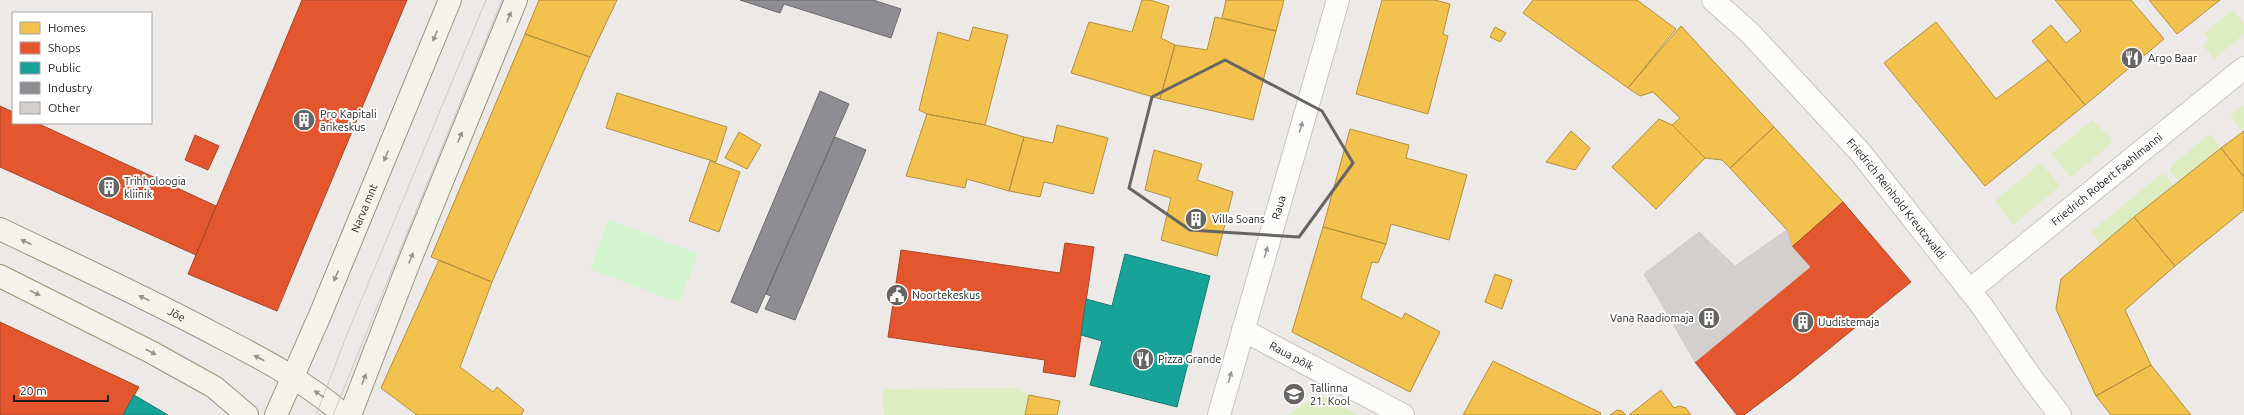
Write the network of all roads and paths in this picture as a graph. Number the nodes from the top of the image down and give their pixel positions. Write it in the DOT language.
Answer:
graph roads {
  1 [pos="450,0"];
  2 [pos="516,0"];
  3 [pos="1338,0"];
  4 [pos="1713,0"];
  5 [pos="2244,68"];
  6 [pos="0,230"];
  7 [pos="0,276"];
  8 [pos="1970,290"];
  9 [pos="1243,330"];
  10 [pos="293,376"];
  11 [pos="247,415"];
  12 [pos="276,415"];
  13 [pos="344,415"];
  14 [pos="350,415"];
  15 [pos="1219,415"];
  16 [pos="1403,415"];
  17 [pos="2060,415"];
  1 -- 10 [label="main road, Narva mnt, one-way"];
  14 -- 2 [label="main road, one-way"];
  9 -- 3 [label="street, Raua, one-way"];
  4 -- 8 [label="street, Friedrich Reinhold Kreutzwaldi"];
  5 -- 8 [label="street, Friedrich Robert Faehlmanni"];
  10 -- 6 [label="main road, Jõe, one-way"];
  7 -- 11 [label="main road, one-way"];
  8 -- 17 [label="street, Friedrich Reinhold Kreutzwaldi"];
  15 -- 9 [label="street, Raua, one-way"];
  9 -- 16 [label="street, Raua põik"];
  10 -- 12 [label="main road, Narva mnt"];
  13 -- 10 [label="main road, Jõe, one-way"];
}
